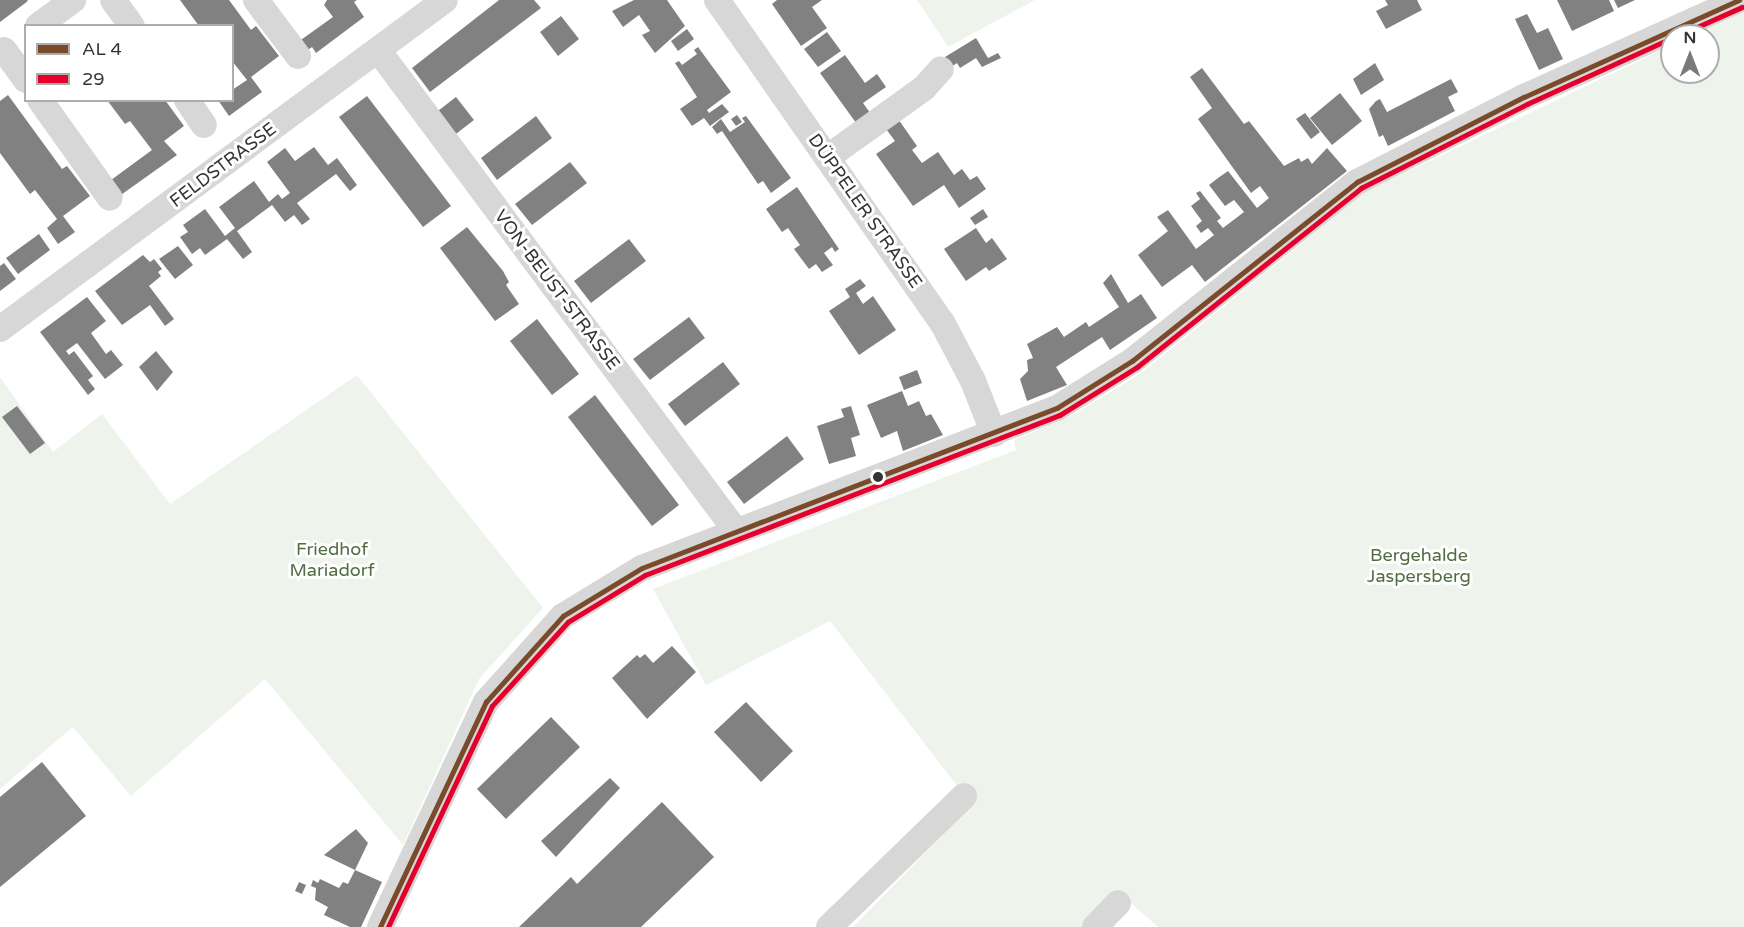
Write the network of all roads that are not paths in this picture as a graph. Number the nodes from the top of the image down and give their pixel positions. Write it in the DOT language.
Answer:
graph roads {
  1 [pos="73,0"];
  2 [pos="113,0"];
  3 [pos="256,0"];
  4 [pos="445,0"];
  5 [pos="717,0"];
  6 [pos="1739,0"];
  7 [pos="41,24"];
  8 [pos="131,24"];
  9 [pos="24,35"];
  10 [pos="378,50"];
  11 [pos="2,51"];
  12 [pos="298,56"];
  13 [pos="941,69"];
  14 [pos="24,78"];
  15 [pos="41,102"];
  16 [pos="188,102"];
  17 [pos="204,125"];
  18 [pos="828,157"];
  19 [pos="110,198"];
  20 [pos="0,329"];
  21 [pos="994,434"];
  22 [pos="736,531"];
  23 [pos="964,796"];
  24 [pos="1118,903"];
  25 [pos="380,927"];
  26 [pos="829,927"];
  27 [pos="1095,927"];
  1 -- 7 [label="street"];
  2 -- 8 [label="street"];
  3 -- 12 [label="street"];
  4 -- 10 [label="street, FELDSTRASSE"];
  5 -- 18 [label="street, DÜPPELER STRASSE"];
  6 -- 21 [label="street"];
  9 -- 11 [label="street"];
  10 -- 20 [label="street, FELDSTRASSE"];
  10 -- 22 [label="street, VON-BEUST-STRASSE"];
  11 -- 14 [label="street"];
  13 -- 18 [label="street"];
  15 -- 19 [label="street"];
  16 -- 17 [label="street"];
  18 -- 21 [label="street, DÜPPELER STRASSE"];
  21 -- 22 [label="street"];
  22 -- 25 [label="street"];
  23 -- 26 [label="street"];
  24 -- 27 [label="street"];
}
